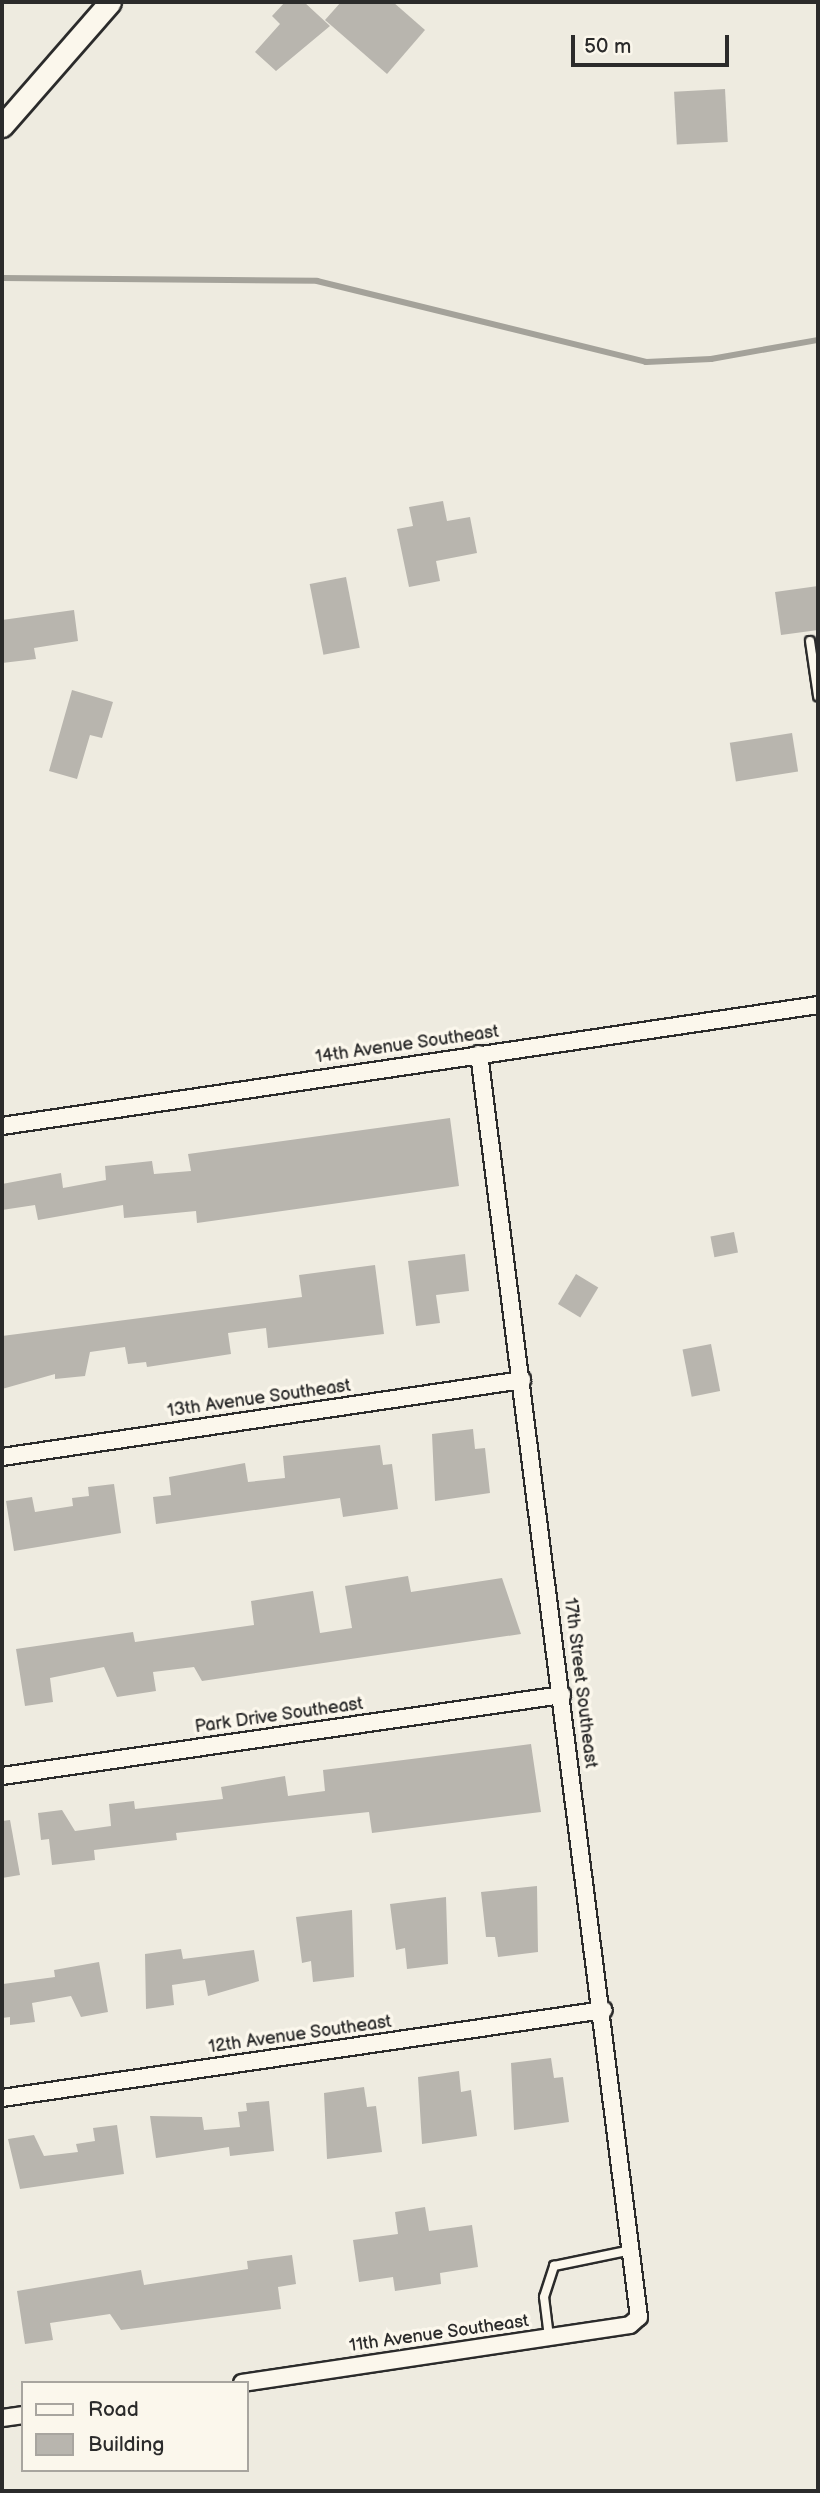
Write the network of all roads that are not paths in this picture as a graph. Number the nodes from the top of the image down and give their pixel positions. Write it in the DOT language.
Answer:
graph roads {
  1 [pos="110,2"];
  2 [pos="2,126"];
  3 [pos="810,641"];
  4 [pos="818,696"];
  5 [pos="818,1005"];
  6 [pos="479,1054"];
  7 [pos="2,1126"];
  8 [pos="522,1380"];
  9 [pos="2,1457"];
  10 [pos="562,1695"];
  11 [pos="2,1776"];
  12 [pos="604,2010"];
  13 [pos="2,2098"];
  14 [pos="634,2249"];
  15 [pos="639,2318"];
  16 [pos="549,2337"];
  17 [pos="248,2382"];
  18 [pos="21,2415"];
  19 [pos="2,2418"];
  1 -- 2 [label="street"];
  3 -- 4 [label="lane"];
  5 -- 6 [label="street, 14th Avenue Southeast"];
  6 -- 7 [label="street, 14th Avenue Southeast"];
  6 -- 8 [label="street, 17th Street Southeast"];
  8 -- 9 [label="street, 13th Avenue Southeast"];
  8 -- 10 [label="street, 17th Street Southeast"];
  10 -- 11 [label="street, Park Drive Southeast"];
  10 -- 12 [label="street, 17th Street Southeast"];
  12 -- 13 [label="street, 12th Avenue Southeast"];
  12 -- 14 [label="street, 17th Street Southeast"];
  14 -- 15 [label="street, 17th Street Southeast"];
  14 -- 16 [label="lane"];
  15 -- 16 [label="street, 11th Avenue Southeast"];
  16 -- 17 [label="street, 11th Avenue Southeast"];
  18 -- 19 [label="street"];
}
